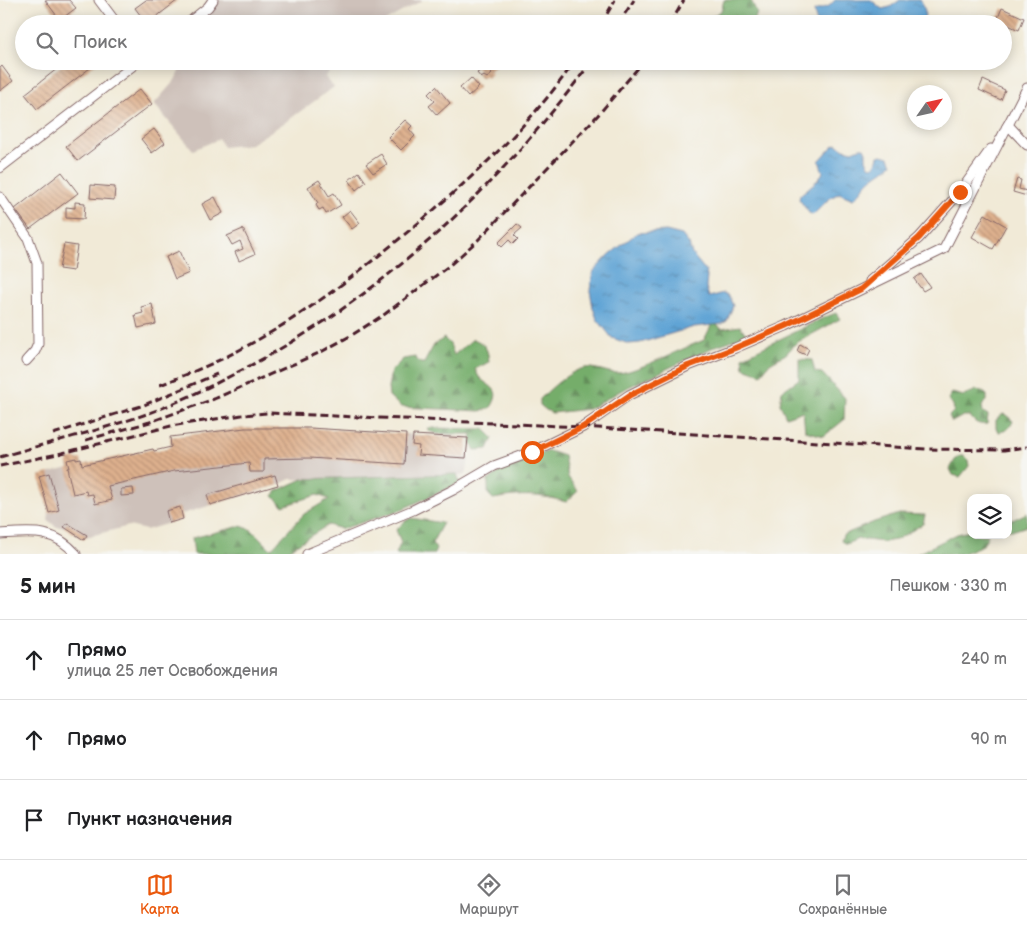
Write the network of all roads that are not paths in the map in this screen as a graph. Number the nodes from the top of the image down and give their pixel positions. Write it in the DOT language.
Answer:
graph roads {
  1 [pos="99,0"];
  2 [pos="213,0"];
  3 [pos="110,15"];
  4 [pos="198,15"];
  5 [pos="128,70"];
  6 [pos="1027,88"];
  7 [pos="1008,124"];
  8 [pos="1027,145"];
  9 [pos="0,168"];
  10 [pos="0,197"];
  11 [pos="861,289"];
  12 [pos="26,361"];
  13 [pos="0,534"];
  14 [pos="76,554"];
  15 [pos="307,554"];
  1 -- 3 [label="street"];
  2 -- 4 [label="street"];
  5 -- 9 [label="street"];
  6 -- 7 [label="street"];
  7 -- 8 [label="street"];
  7 -- 11 [label="street"];
  7 -- 11 [label="street"];
  10 -- 12 [label="street"];
  11 -- 15 [label="street"];
  13 -- 14 [label="street"];
}
